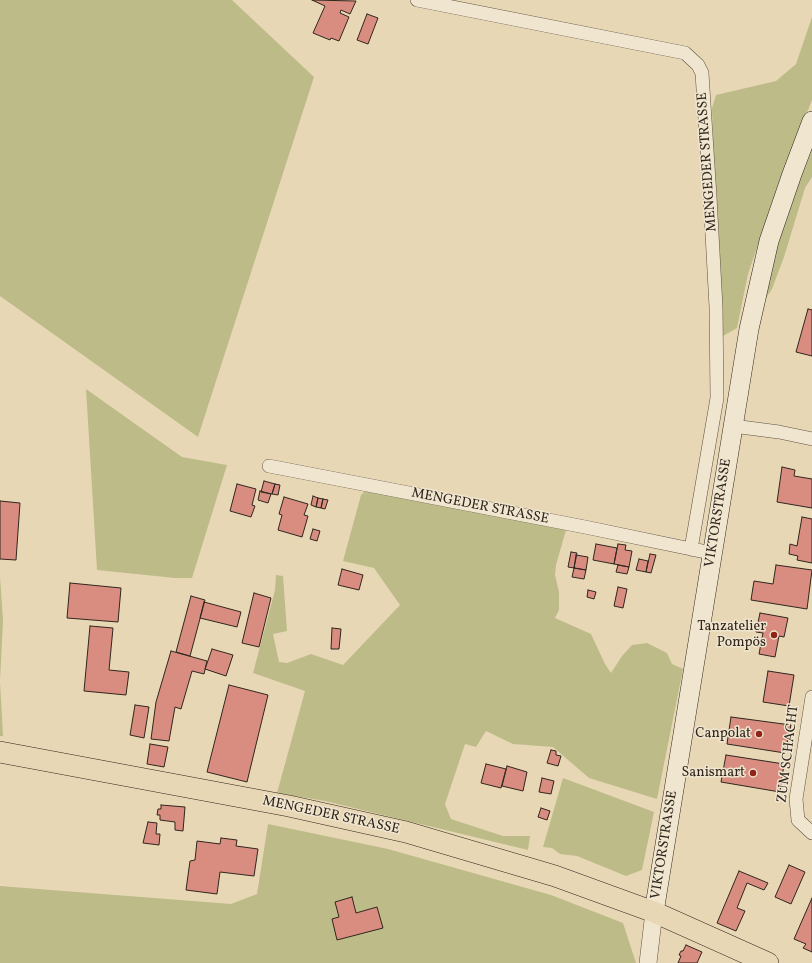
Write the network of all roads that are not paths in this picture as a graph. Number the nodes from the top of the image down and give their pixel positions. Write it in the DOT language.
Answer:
graph roads {
  1 [pos="416,0"];
  2 [pos="812,121"];
  3 [pos="733,426"];
  4 [pos="812,439"];
  5 [pos="269,466"];
  6 [pos="691,549"];
  7 [pos="712,553"];
  8 [pos="812,697"];
  9 [pos="0,752"];
  10 [pos="812,833"];
  11 [pos="654,912"];
  12 [pos="648,963"];
  13 [pos="768,963"];
  1 -- 6 [label="street, MENGEDER STRASSE"];
  2 -- 3 [label="main road, VIKTORSTRASSE"];
  3 -- 4 [label="street"];
  3 -- 7 [label="main road, VIKTORSTRASSE"];
  5 -- 6 [label="street, MENGEDER STRASSE"];
  6 -- 7 [label="street, MENGEDER STRASSE"];
  7 -- 11 [label="main road, VIKTORSTRASSE"];
  8 -- 10 [label="street, ZUM SCHACHT"];
  9 -- 11 [label="main road, MENGEDER STRASSE"];
  11 -- 12 [label="street"];
  11 -- 13 [label="main road, MENGEDER STRASSE"];
}
